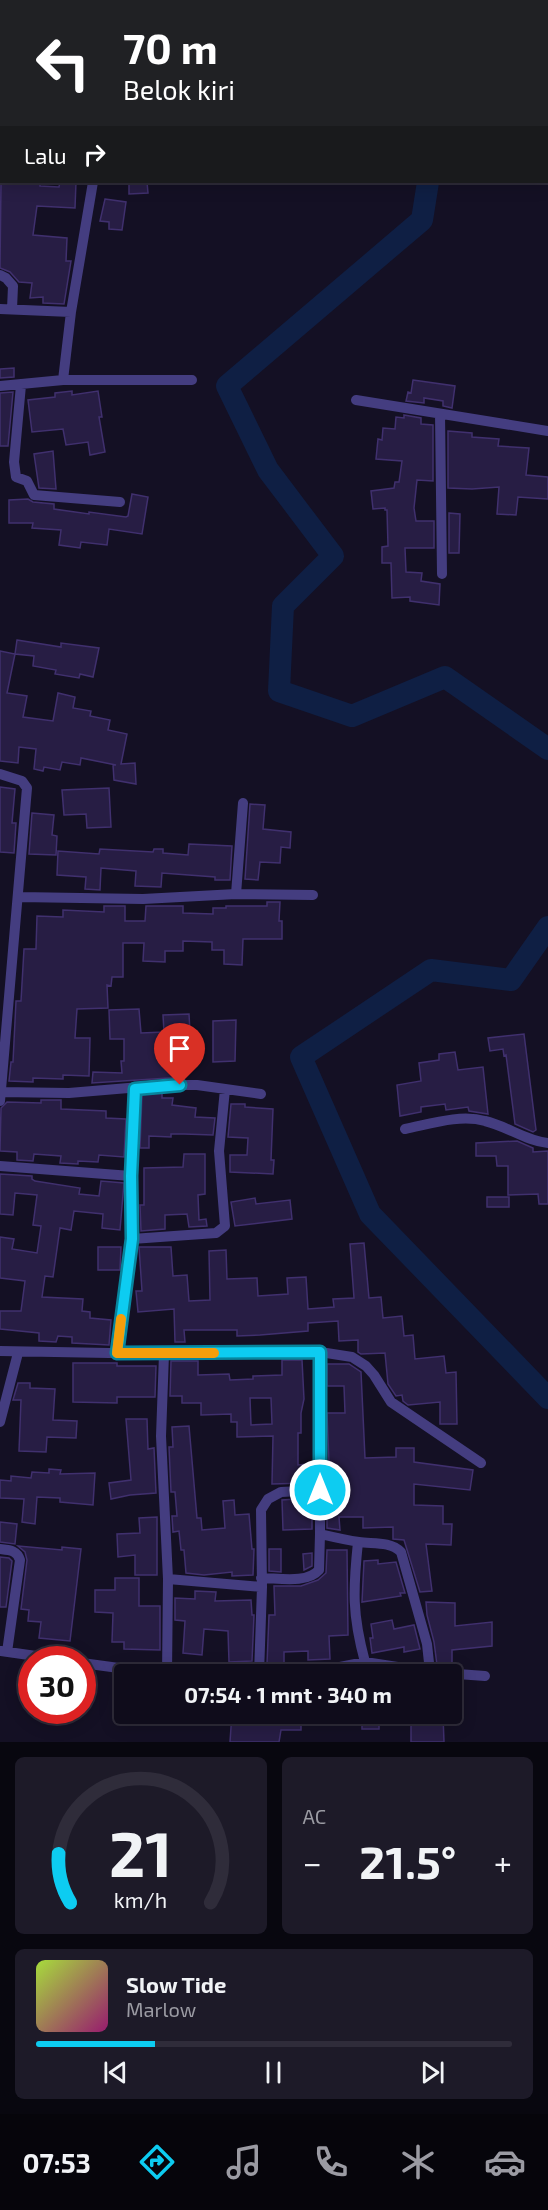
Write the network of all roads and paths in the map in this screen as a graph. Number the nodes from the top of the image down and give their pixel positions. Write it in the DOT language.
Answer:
graph roads {
  1 [pos="93,183"];
  2 [pos="0,275"];
  3 [pos="0,309"];
  4 [pos="12,309"];
  5 [pos="71,312"];
  6 [pos="63,380"];
  7 [pos="192,380"];
  8 [pos="21,385"];
  9 [pos="0,386"];
  10 [pos="356,400"];
  11 [pos="440,414"];
  12 [pos="548,431"];
  13 [pos="120,502"];
  14 [pos="442,574"];
  15 [pos="0,774"];
  16 [pos="243,803"];
  17 [pos="236,894"];
  18 [pos="313,895"];
  19 [pos="19,897"];
  20 [pos="5,980"];
  21 [pos="135,1089"];
  22 [pos="225,1089"];
  23 [pos="261,1094"];
  24 [pos="0,1095"];
  25 [pos="405,1129"];
  26 [pos="548,1143"];
  27 [pos="0,1166"];
  28 [pos="131,1176"];
  29 [pos="132,1239"];
  30 [pos="0,1351"];
  31 [pos="320,1352"];
  32 [pos="18,1353"];
  33 [pos="117,1353"];
  34 [pos="164,1354"];
  35 [pos="0,1422"];
  36 [pos="482,1463"];
  37 [pos="320,1490"];
  38 [pos="320,1534"];
  39 [pos="358,1542"];
  40 [pos="0,1549"];
  41 [pos="168,1579"];
  42 [pos="262,1582"];
  43 [pos="4,1651"];
  44 [pos="365,1662"];
  45 [pos="165,1664"];
  46 [pos="259,1664"];
  47 [pos="355,1664"];
  48 [pos="378,1664"];
  49 [pos="429,1664"];
  50 [pos="96,1665"];
  51 [pos="114,1667"];
  52 [pos="462,1674"];
  53 [pos="485,1676"];
  1 -- 5 [label="street"];
  2 -- 4 [label="street"];
  3 -- 4 [label="street"];
  4 -- 5 [label="street"];
  5 -- 6 [label="street"];
  6 -- 7 [label="street"];
  6 -- 8 [label="street"];
  8 -- 9 [label="street"];
  8 -- 13 [label="street"];
  10 -- 11 [label="street"];
  11 -- 12 [label="street"];
  11 -- 14 [label="street"];
  15 -- 19 [label="street"];
  16 -- 17 [label="street"];
  17 -- 18 [label="street"];
  17 -- 19 [label="street"];
  19 -- 20 [label="street"];
  20 -- 24 [label="street"];
  21 -- 22 [label="street"];
  21 -- 24 [label="street"];
  21 -- 28 [label="street"];
  22 -- 23 [label="street"];
  22 -- 29 [label="street"];
  25 -- 26 [label="street"];
  27 -- 28 [label="street"];
  28 -- 29 [label="street"];
  29 -- 33 [label="street"];
  30 -- 32 [label="street"];
  31 -- 34 [label="street"];
  31 -- 36 [label="street"];
  31 -- 37 [label="street"];
  32 -- 33 [label="street"];
  32 -- 35 [label="street"];
  33 -- 34 [label="street"];
  34 -- 41 [label="street"];
  37 -- 38 [label="street"];
  37 -- 42 [label="street"];
  38 -- 39 [label="street"];
  38 -- 42 [label="street"];
  39 -- 44 [label="street"];
  39 -- 49 [label="street"];
  40 -- 43 [label="street"];
  41 -- 42 [label="street"];
  41 -- 45 [label="street"];
  42 -- 46 [label="street"];
  44 -- 47 [label="street"];
  44 -- 48 [label="street"];
  50 -- 51 [label="street"];
  52 -- 53 [label="street"];
}
